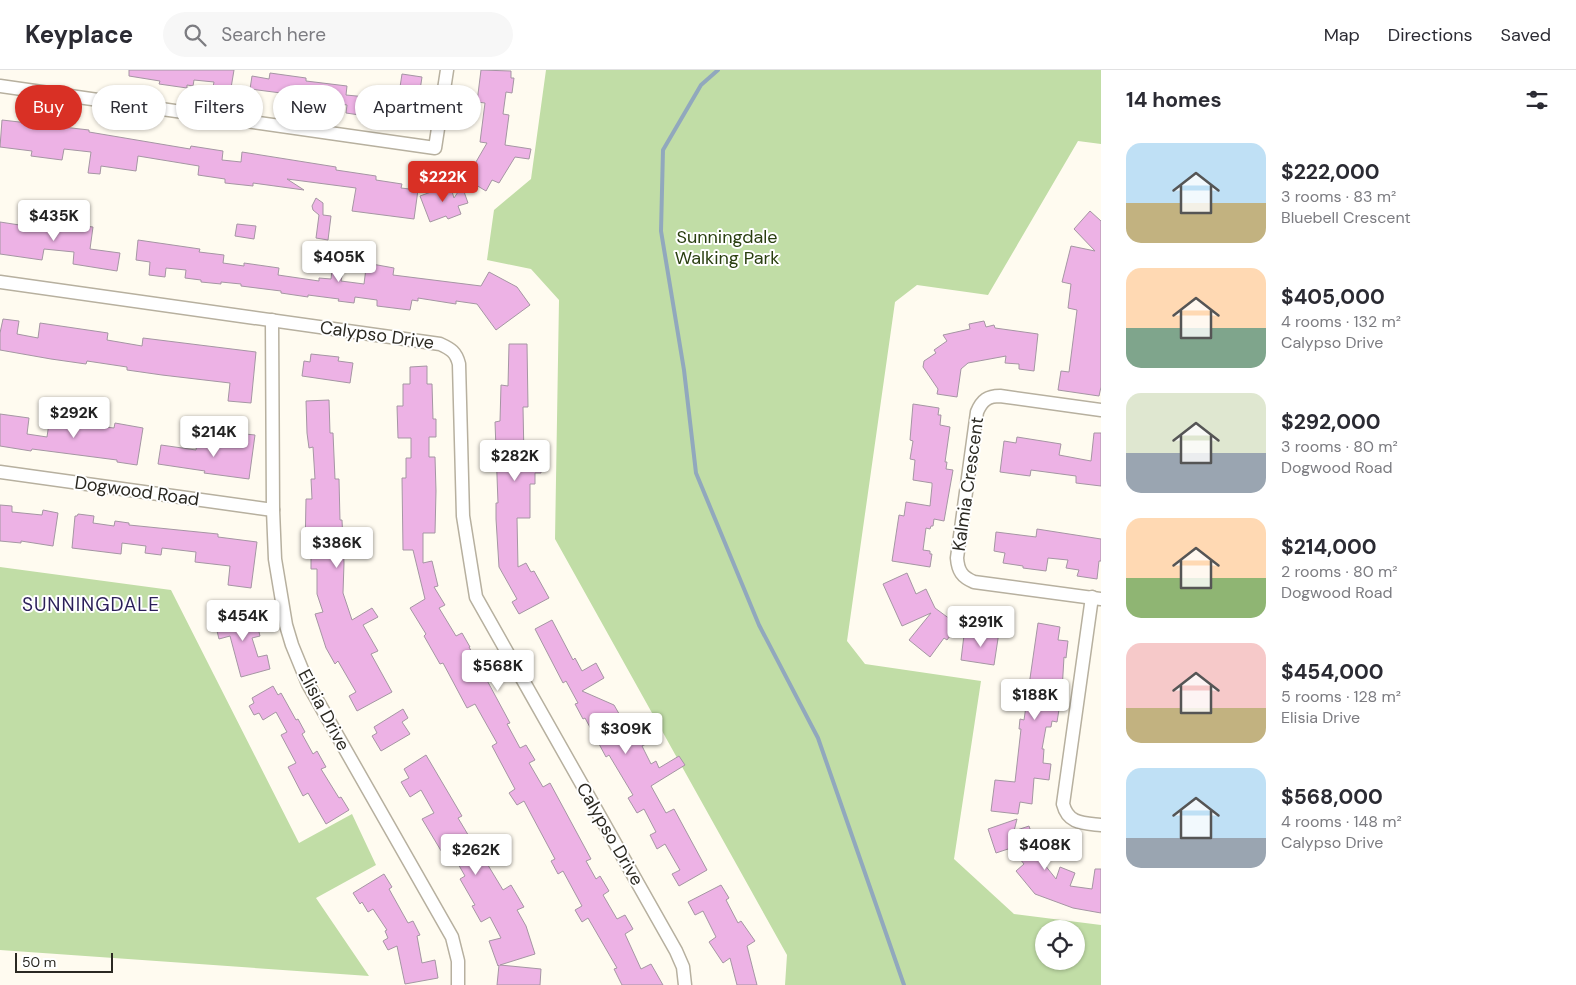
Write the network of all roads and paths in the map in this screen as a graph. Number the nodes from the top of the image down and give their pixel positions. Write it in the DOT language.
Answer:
graph roads {
  1 [pos="447,70"];
  2 [pos="0,86"];
  3 [pos="0,282"];
  4 [pos="272,320"];
  5 [pos="1101,410"];
  6 [pos="0,472"];
  7 [pos="273,510"];
  8 [pos="1096,598"];
  9 [pos="1101,825"];
  10 [pos="458,985"];
  11 [pos="685,985"];
  1 -- 2 [label="street"];
  3 -- 4 [label="street, Calypso Drive"];
  4 -- 7 [label="street, Elisia Drive"];
  4 -- 11 [label="street, Calypso Drive"];
  5 -- 8 [label="street, Kalmia Crescent"];
  6 -- 7 [label="street, Dogwood Road"];
  7 -- 10 [label="street, Elisia Drive"];
  8 -- 9 [label="street"];
}
